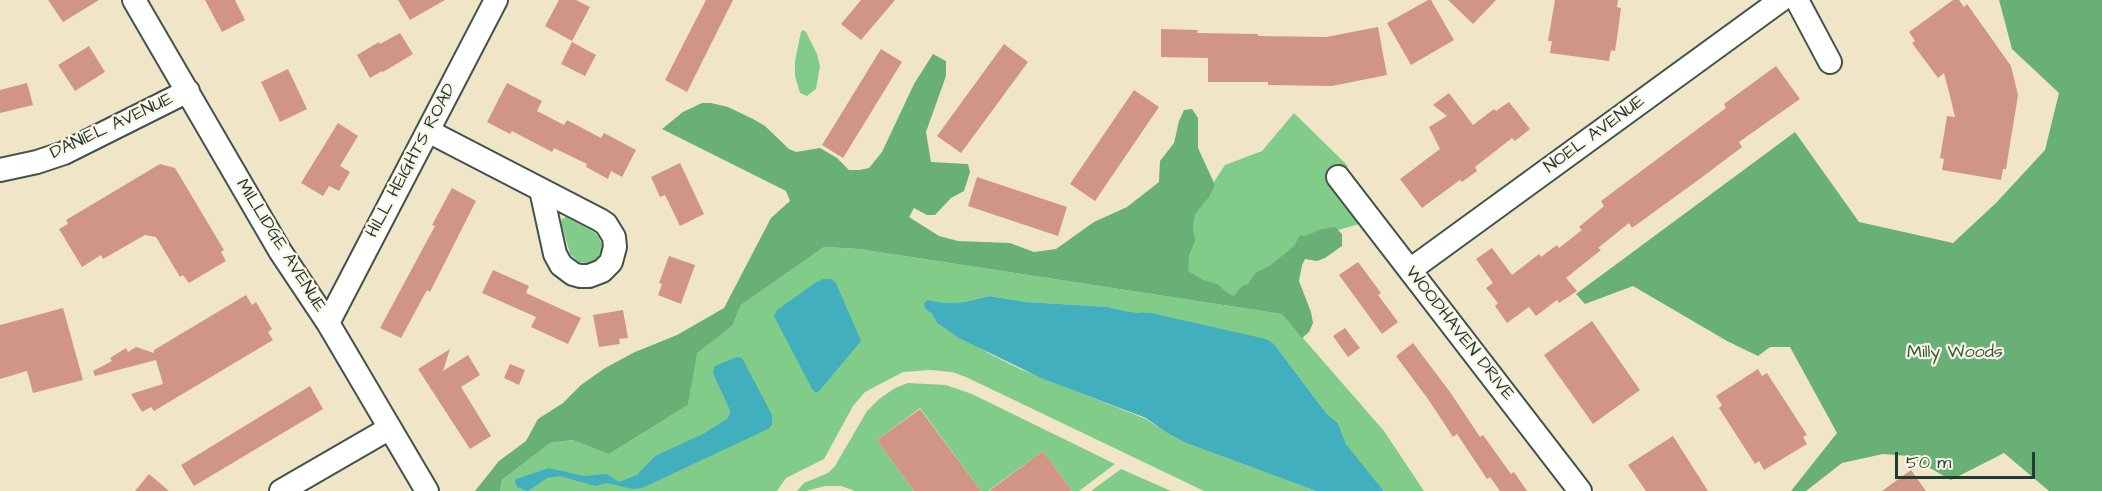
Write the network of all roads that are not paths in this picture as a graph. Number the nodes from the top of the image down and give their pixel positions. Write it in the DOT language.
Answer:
graph roads {
  1 [pos="134,0"];
  2 [pos="496,0"];
  3 [pos="1781,0"];
  4 [pos="1797,0"];
  5 [pos="1830,62"];
  6 [pos="188,91"];
  7 [pos="428,131"];
  8 [pos="0,170"];
  9 [pos="1338,177"];
  10 [pos="541,190"];
  11 [pos="1410,270"];
  12 [pos="327,323"];
  13 [pos="390,428"];
  14 [pos="281,491"];
  15 [pos="427,491"];
  16 [pos="1580,491"];
  1 -- 6 [label="street, MILLIDGE AVENUE"];
  2 -- 7 [label="street, HILL HEIGHTS ROAD"];
  3 -- 11 [label="street, NOEL AVENUE"];
  4 -- 5 [label="street"];
  6 -- 8 [label="street, DANIEL AVENUE"];
  6 -- 12 [label="street, MILLIDGE AVENUE"];
  7 -- 10 [label="street"];
  7 -- 12 [label="street, HILL HEIGHTS ROAD"];
  9 -- 11 [label="street, WOODHAVEN DRIVE"];
  11 -- 16 [label="street, WOODHAVEN DRIVE"];
  12 -- 13 [label="street, MILLIDGE AVENUE"];
  13 -- 14 [label="street"];
  13 -- 15 [label="street, MILLIDGE AVENUE"];
}
